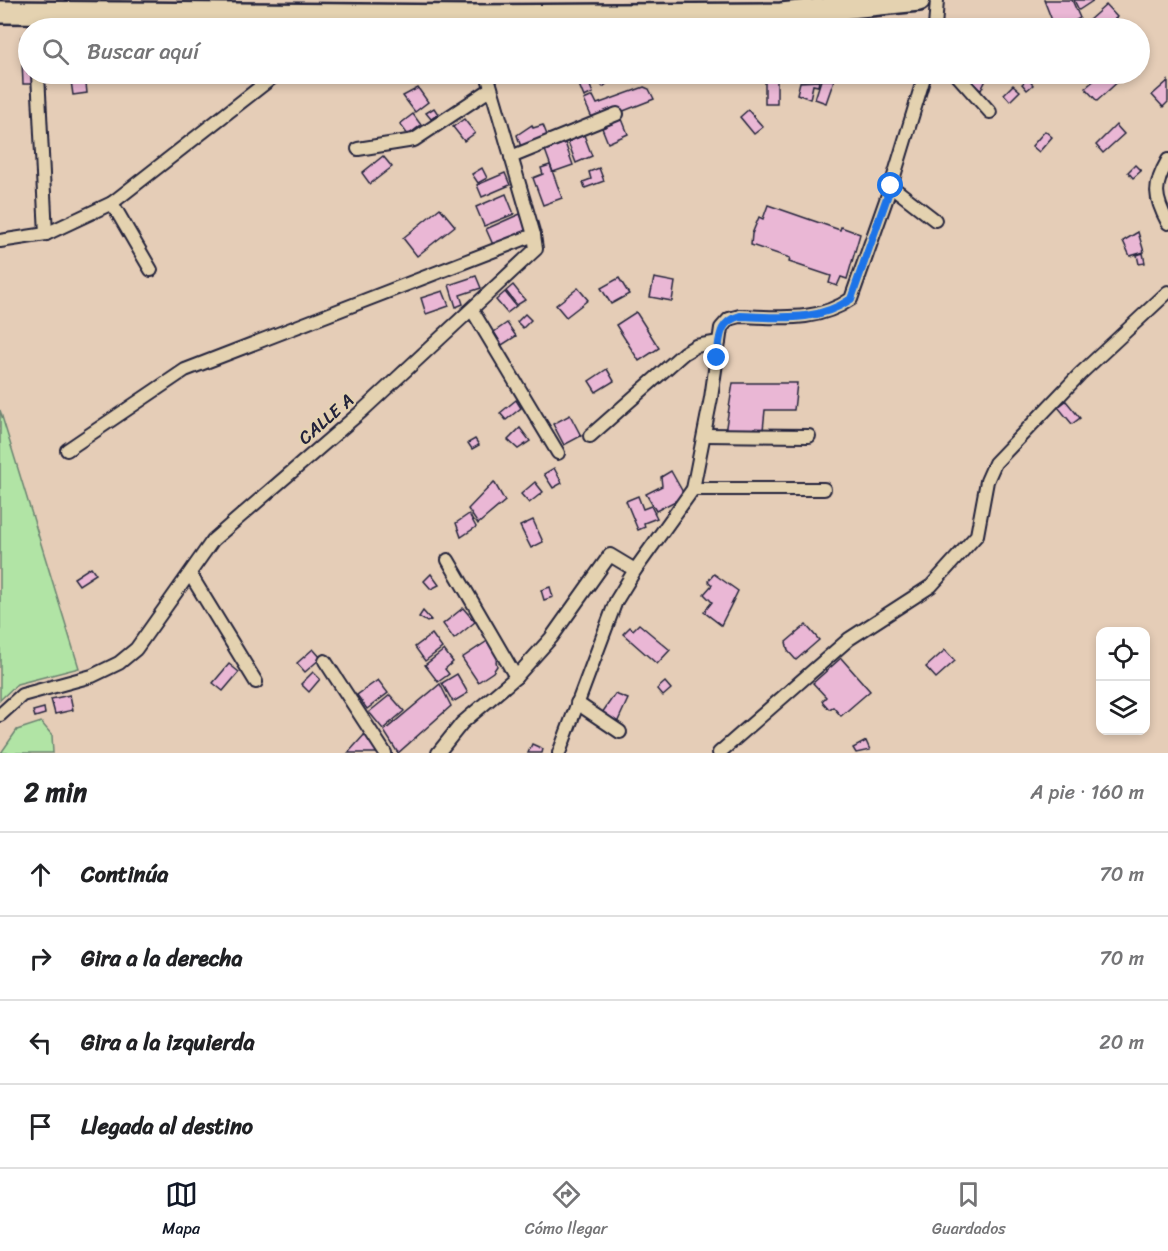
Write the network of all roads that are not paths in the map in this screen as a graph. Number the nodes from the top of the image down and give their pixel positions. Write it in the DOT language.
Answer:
graph roads {
  1 [pos="919,0"];
  2 [pos="937,0"];
  3 [pos="0,12"];
  4 [pos="27,18"];
  5 [pos="626,18"];
  6 [pos="936,18"];
  7 [pos="38,84"];
  8 [pos="264,84"];
  9 [pos="490,84"];
  10 [pos="922,84"];
  11 [pos="965,84"];
  12 [pos="491,89"];
  13 [pos="990,112"];
  14 [pos="616,114"];
  15 [pos="358,148"];
  16 [pos="511,157"];
  17 [pos="1168,160"];
  18 [pos="891,186"];
  19 [pos="112,203"];
  20 [pos="935,220"];
  21 [pos="1168,224"];
  22 [pos="46,234"];
  23 [pos="534,235"];
  24 [pos="0,242"];
  25 [pos="151,270"];
  26 [pos="1168,292"];
  27 [pos="472,310"];
  28 [pos="719,342"];
  29 [pos="705,435"];
  30 [pos="590,436"];
  31 [pos="809,436"];
  32 [pos="67,450"];
  33 [pos="558,453"];
  34 [pos="693,489"];
  35 [pos="824,489"];
  36 [pos="448,560"];
  37 [pos="635,570"];
  38 [pos="190,574"];
  39 [pos="325,661"];
  40 [pos="516,676"];
  41 [pos="256,682"];
  42 [pos="577,704"];
  43 [pos="0,715"];
  44 [pos="620,732"];
  45 [pos="386,753"];
  46 [pos="438,753"];
  47 [pos="559,753"];
  48 [pos="719,753"];
  1 -- 5 [label="highway"];
  2 -- 6 [label="street"];
  3 -- 4 [label="highway"];
  7 -- 22 [label="street"];
  8 -- 19 [label="street"];
  9 -- 12 [label="street"];
  10 -- 18 [label="street"];
  11 -- 13 [label="street"];
  12 -- 15 [label="street"];
  12 -- 16 [label="street"];
  14 -- 16 [label="street"];
  16 -- 23 [label="street"];
  17 -- 21 [label="street"];
  18 -- 20 [label="street"];
  18 -- 28 [label="street"];
  19 -- 22 [label="street"];
  19 -- 25 [label="street"];
  22 -- 24 [label="street"];
  23 -- 27 [label="street, CALLE A"];
  23 -- 32 [label="street"];
  26 -- 48 [label="street"];
  27 -- 33 [label="street"];
  27 -- 38 [label="street, CALLE A"];
  28 -- 29 [label="street"];
  28 -- 30 [label="street"];
  29 -- 31 [label="street"];
  29 -- 34 [label="street"];
  34 -- 35 [label="street"];
  34 -- 37 [label="street"];
  36 -- 40 [label="street"];
  37 -- 40 [label="street"];
  37 -- 42 [label="street"];
  38 -- 41 [label="street"];
  38 -- 43 [label="street, CALLE A"];
  39 -- 45 [label="street"];
  40 -- 46 [label="street"];
  42 -- 44 [label="street"];
  42 -- 47 [label="street"];
}
